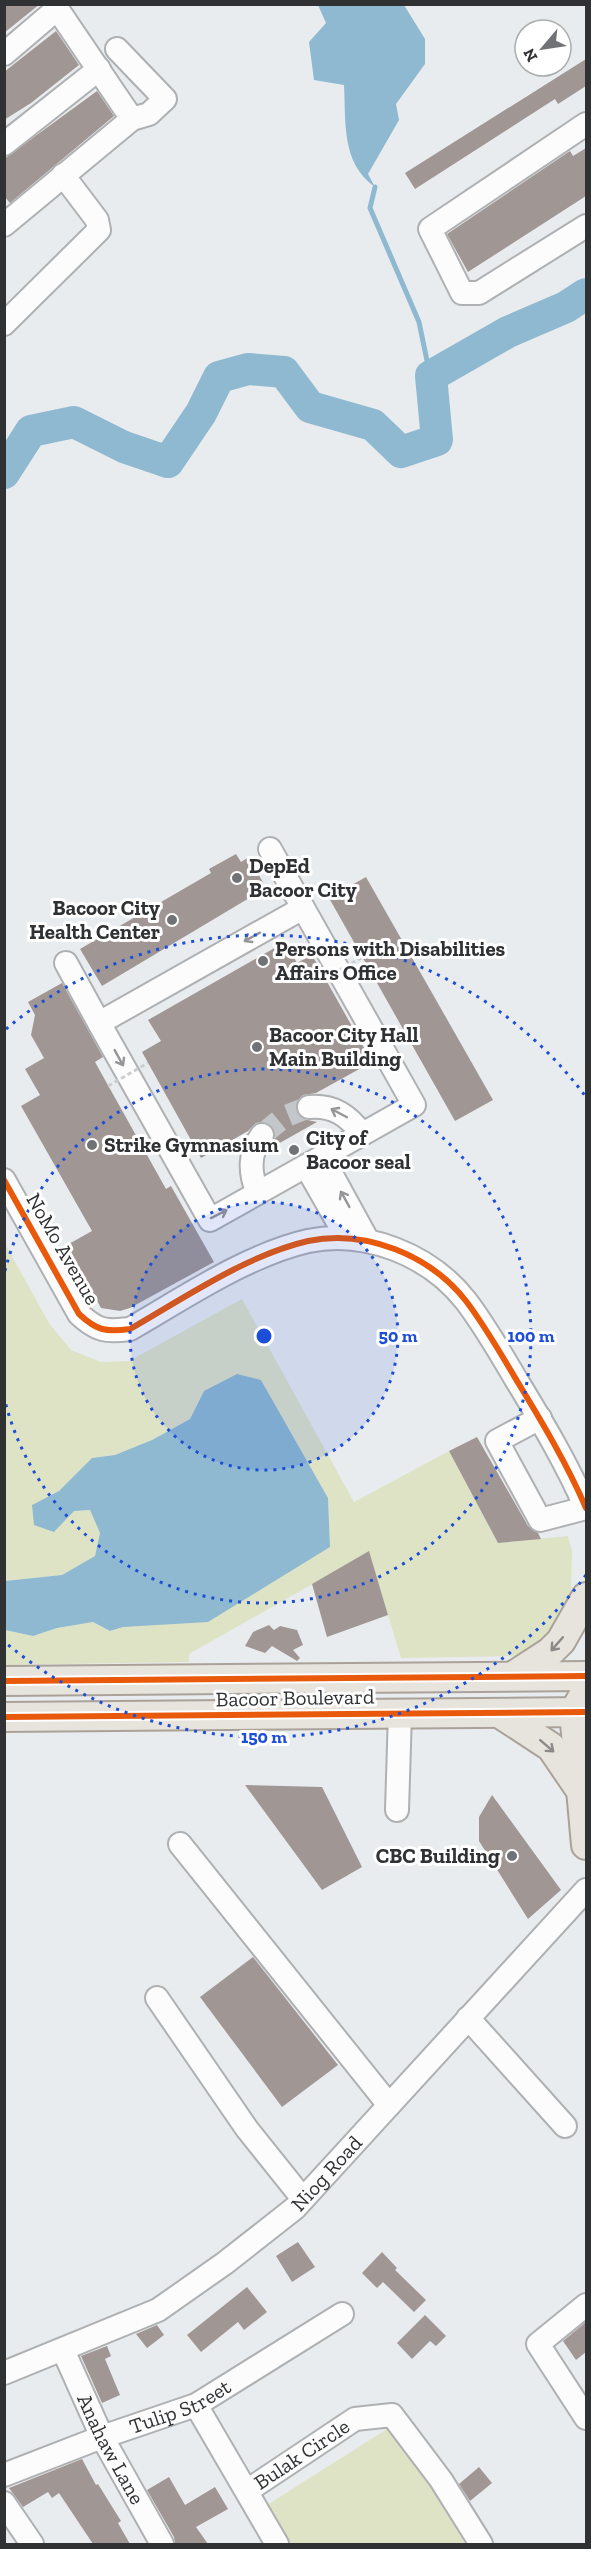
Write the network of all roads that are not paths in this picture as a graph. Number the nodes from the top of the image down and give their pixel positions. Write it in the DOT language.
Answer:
graph roads {
  1 [pos="56,7"];
  2 [pos="117,49"];
  3 [pos="4,54"];
  4 [pos="99,69"];
  5 [pos="132,119"];
  6 [pos="586,124"];
  7 [pos="4,144"];
  8 [pos="63,175"];
  9 [pos="4,225"];
  10 [pos="586,226"];
  11 [pos="4,324"];
  12 [pos="270,849"];
  13 [pos="303,908"];
  14 [pos="66,963"];
  15 [pos="99,1023"];
  16 [pos="309,1107"];
  17 [pos="362,1134"];
  18 [pos="262,1135"];
  19 [pos="314,1161"];
  20 [pos="4,1180"];
  21 [pos="258,1192"];
  22 [pos="357,1240"];
  23 [pos="540,1418"];
  24 [pos="586,1508"];
  25 [pos="586,1598"];
  26 [pos="513,1676"];
  27 [pos="586,1676"];
  28 [pos="4,1682"];
  29 [pos="582,1704"];
  30 [pos="400,1713"];
  31 [pos="499,1713"];
  32 [pos="4,1717"];
  33 [pos="581,1792"];
  34 [pos="396,1810"];
  35 [pos="180,1844"];
  36 [pos="586,1845"];
  37 [pos="586,1890"];
  38 [pos="157,1998"];
  39 [pos="468,2018"];
  40 [pos="389,2105"];
  41 [pos="565,2126"];
  42 [pos="303,2199"];
  43 [pos="586,2305"];
  44 [pos="342,2314"];
  45 [pos="63,2350"];
  46 [pos="4,2373"];
  47 [pos="196,2404"];
  48 [pos="586,2418"];
  49 [pos="102,2437"];
  50 [pos="4,2475"];
  51 [pos="247,2491"];
  52 [pos="4,2503"];
  53 [pos="32,2544"];
  54 [pos="162,2544"];
  55 [pos="277,2544"];
  56 [pos="481,2544"];
  1 -- 3 [label="street"];
  1 -- 4 [label="street"];
  2 -- 5 [label="street"];
  4 -- 5 [label="street"];
  4 -- 7 [label="street"];
  5 -- 8 [label="street"];
  6 -- 10 [label="street"];
  8 -- 9 [label="street"];
  8 -- 11 [label="street"];
  12 -- 13 [label="street"];
  13 -- 15 [label="street, one-way"];
  13 -- 17 [label="street"];
  14 -- 15 [label="street"];
  15 -- 21 [label="street, one-way"];
  17 -- 16 [label="street, one-way"];
  17 -- 19 [label="street"];
  18 -- 21 [label="street"];
  19 -- 21 [label="street"];
  19 -- 22 [label="street"];
  20 -- 22 [label="street, NoMo Avenue"];
  22 -- 23 [label="street, NoMo Avenue"];
  23 -- 24 [label="street, NoMo Avenue"];
  23 -- 24 [label="street"];
  25 -- 26 [label="main road, one-way"];
  26 -- 27 [label="main road, Bacoor Boulevard"];
  26 -- 28 [label="main road, Bacoor Boulevard"];
  29 -- 31 [label="main road, Bacoor Boulevard"];
  29 -- 33 [label="main road"];
  30 -- 31 [label="main road, Bacoor Boulevard"];
  30 -- 32 [label="main road, Bacoor Boulevard"];
  30 -- 34 [label="street"];
  31 -- 33 [label="main road, one-way"];
  33 -- 36 [label="main road"];
  35 -- 40 [label="street"];
  37 -- 39 [label="street, Niog Road"];
  38 -- 42 [label="street"];
  39 -- 40 [label="street, Niog Road"];
  39 -- 41 [label="street"];
  40 -- 42 [label="street, Niog Road"];
  42 -- 45 [label="street, Niog Road"];
  43 -- 48 [label="street"];
  44 -- 47 [label="street, Tulip Street"];
  45 -- 46 [label="street, Niog Road"];
  45 -- 49 [label="street, Anahaw Lane"];
  47 -- 49 [label="street, Tulip Street"];
  47 -- 51 [label="street, Bulak Circle"];
  49 -- 50 [label="street, Tulip Street"];
  49 -- 54 [label="street, Anahaw Lane"];
  51 -- 55 [label="street, Bulak Circle"];
  51 -- 56 [label="street, Bulak Circle"];
  52 -- 53 [label="street"];
}
